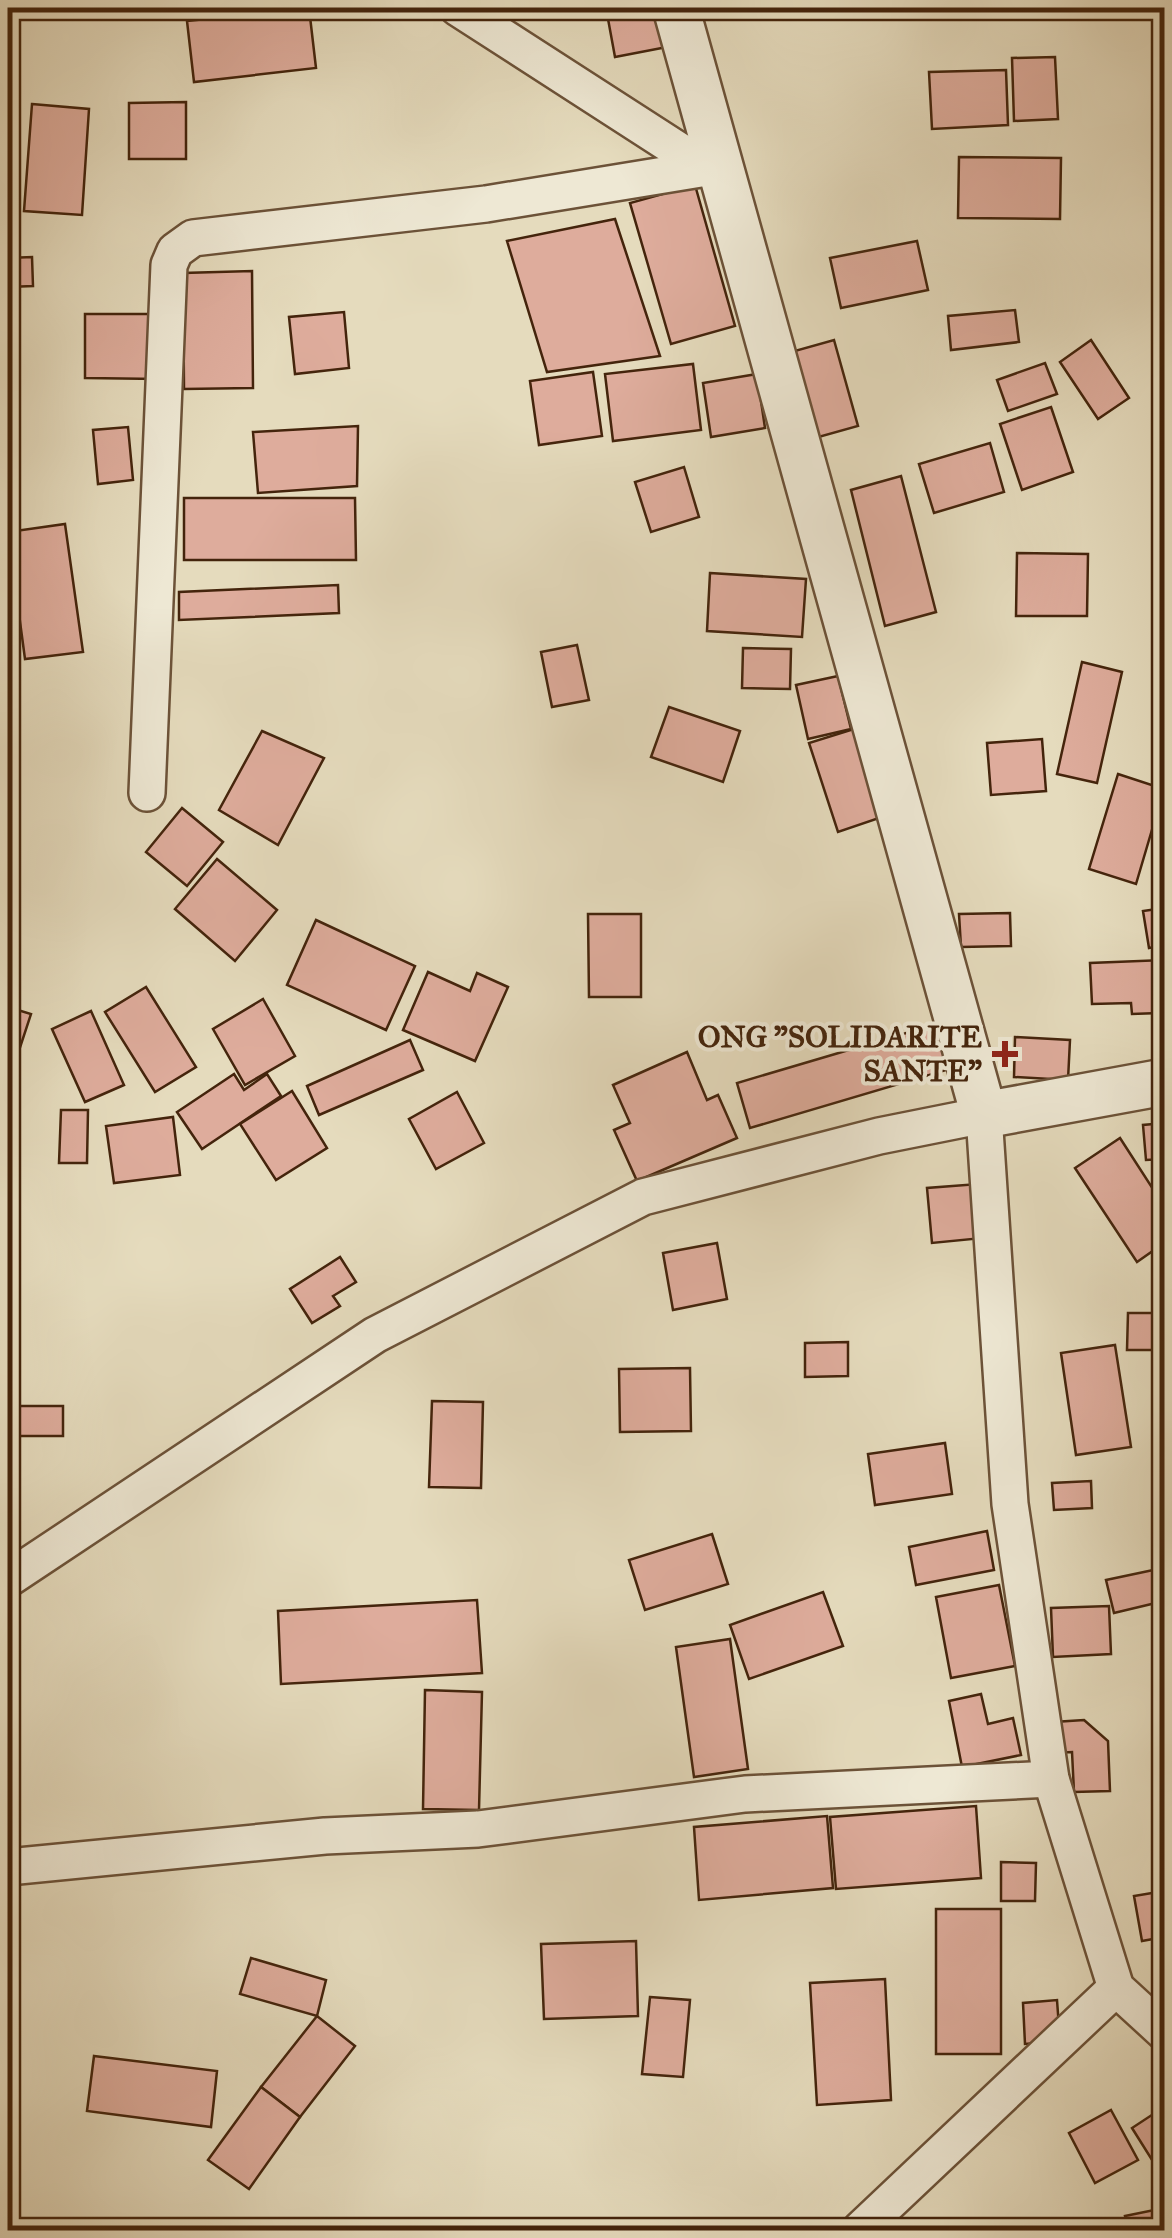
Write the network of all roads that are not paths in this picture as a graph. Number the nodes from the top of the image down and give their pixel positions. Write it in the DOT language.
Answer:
graph roads {
  1 [pos="458,8"];
  2 [pos="676,8"];
  3 [pos="713,167"];
  4 [pos="147,793"];
  5 [pos="1164,1082"];
  6 [pos="984,1116"];
  7 [pos="8,1579"];
  8 [pos="1051,1780"];
  9 [pos="8,1867"];
  10 [pos="1116,1988"];
  11 [pos="1162,2028"];
  12 [pos="860,2230"];
  1 -- 3 [label="street"];
  2 -- 3 [label="street"];
  3 -- 4 [label="street"];
  3 -- 6 [label="street"];
  5 -- 6 [label="street"];
  6 -- 7 [label="street"];
  6 -- 8 [label="street"];
  8 -- 9 [label="street"];
  8 -- 10 [label="street"];
  10 -- 11 [label="street"];
  10 -- 12 [label="street"];
}
